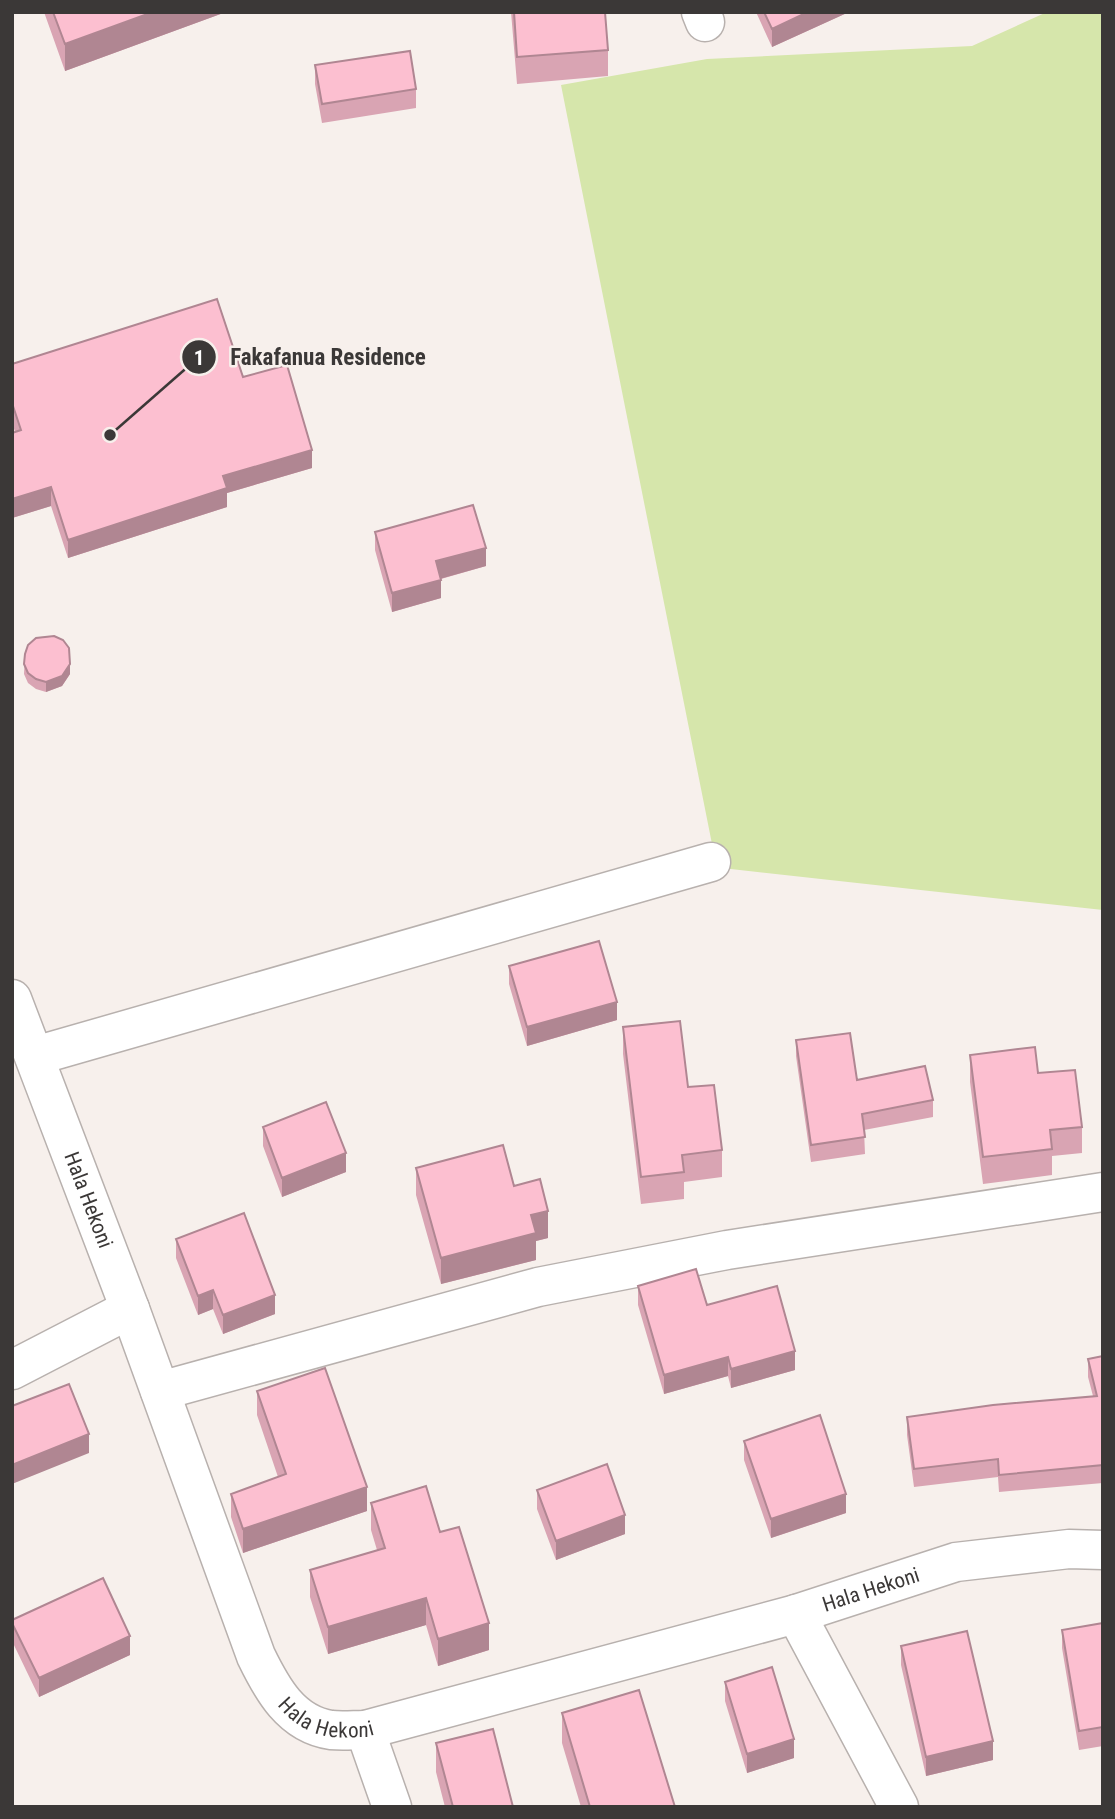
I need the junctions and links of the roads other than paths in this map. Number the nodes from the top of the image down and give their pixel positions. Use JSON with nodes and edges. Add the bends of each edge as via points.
{"nodes":[{"id":1,"x":711,"y":862,"type":"dead end"},
{"id":2,"x":12,"y":999,"type":"edge"},
{"id":3,"x":35,"y":1056,"type":"junction"},
{"id":4,"x":1103,"y":1192,"type":"edge"},
{"id":5,"x":130,"y":1309,"type":"junction"},
{"id":6,"x":12,"y":1370,"type":"edge"},
{"id":7,"x":160,"y":1391,"type":"junction"},
{"id":8,"x":1103,"y":1550,"type":"edge"},
{"id":9,"x":796,"y":1614,"type":"junction"},
{"id":10,"x":365,"y":1730,"type":"junction"},
{"id":11,"x":391,"y":1807,"type":"edge"},
{"id":12,"x":899,"y":1807,"type":"edge"}],
"edges":[{"from":1,"to":3,"type":"street"},
{"from":2,"to":3,"type":"street","name":"Hala Hekoni"},
{"from":3,"to":5,"type":"street","name":"Hala Hekoni"},
{"from":4,"to":7,"type":"street","via":[[727,1250],[538,1287]]},
{"from":5,"to":6,"type":"street"},
{"from":5,"to":7,"type":"street","name":"Hala Hekoni"},
{"from":7,"to":10,"type":"street","name":"Hala Hekoni","via":[[271,1689],[297,1718],[330,1730]]},
{"from":8,"to":9,"type":"street","name":"Hala Hekoni","via":[[1069,1549],[956,1562]]},
{"from":9,"to":10,"type":"street","name":"Hala Hekoni"},
{"from":9,"to":12,"type":"street"},
{"from":10,"to":11,"type":"street"}]}
